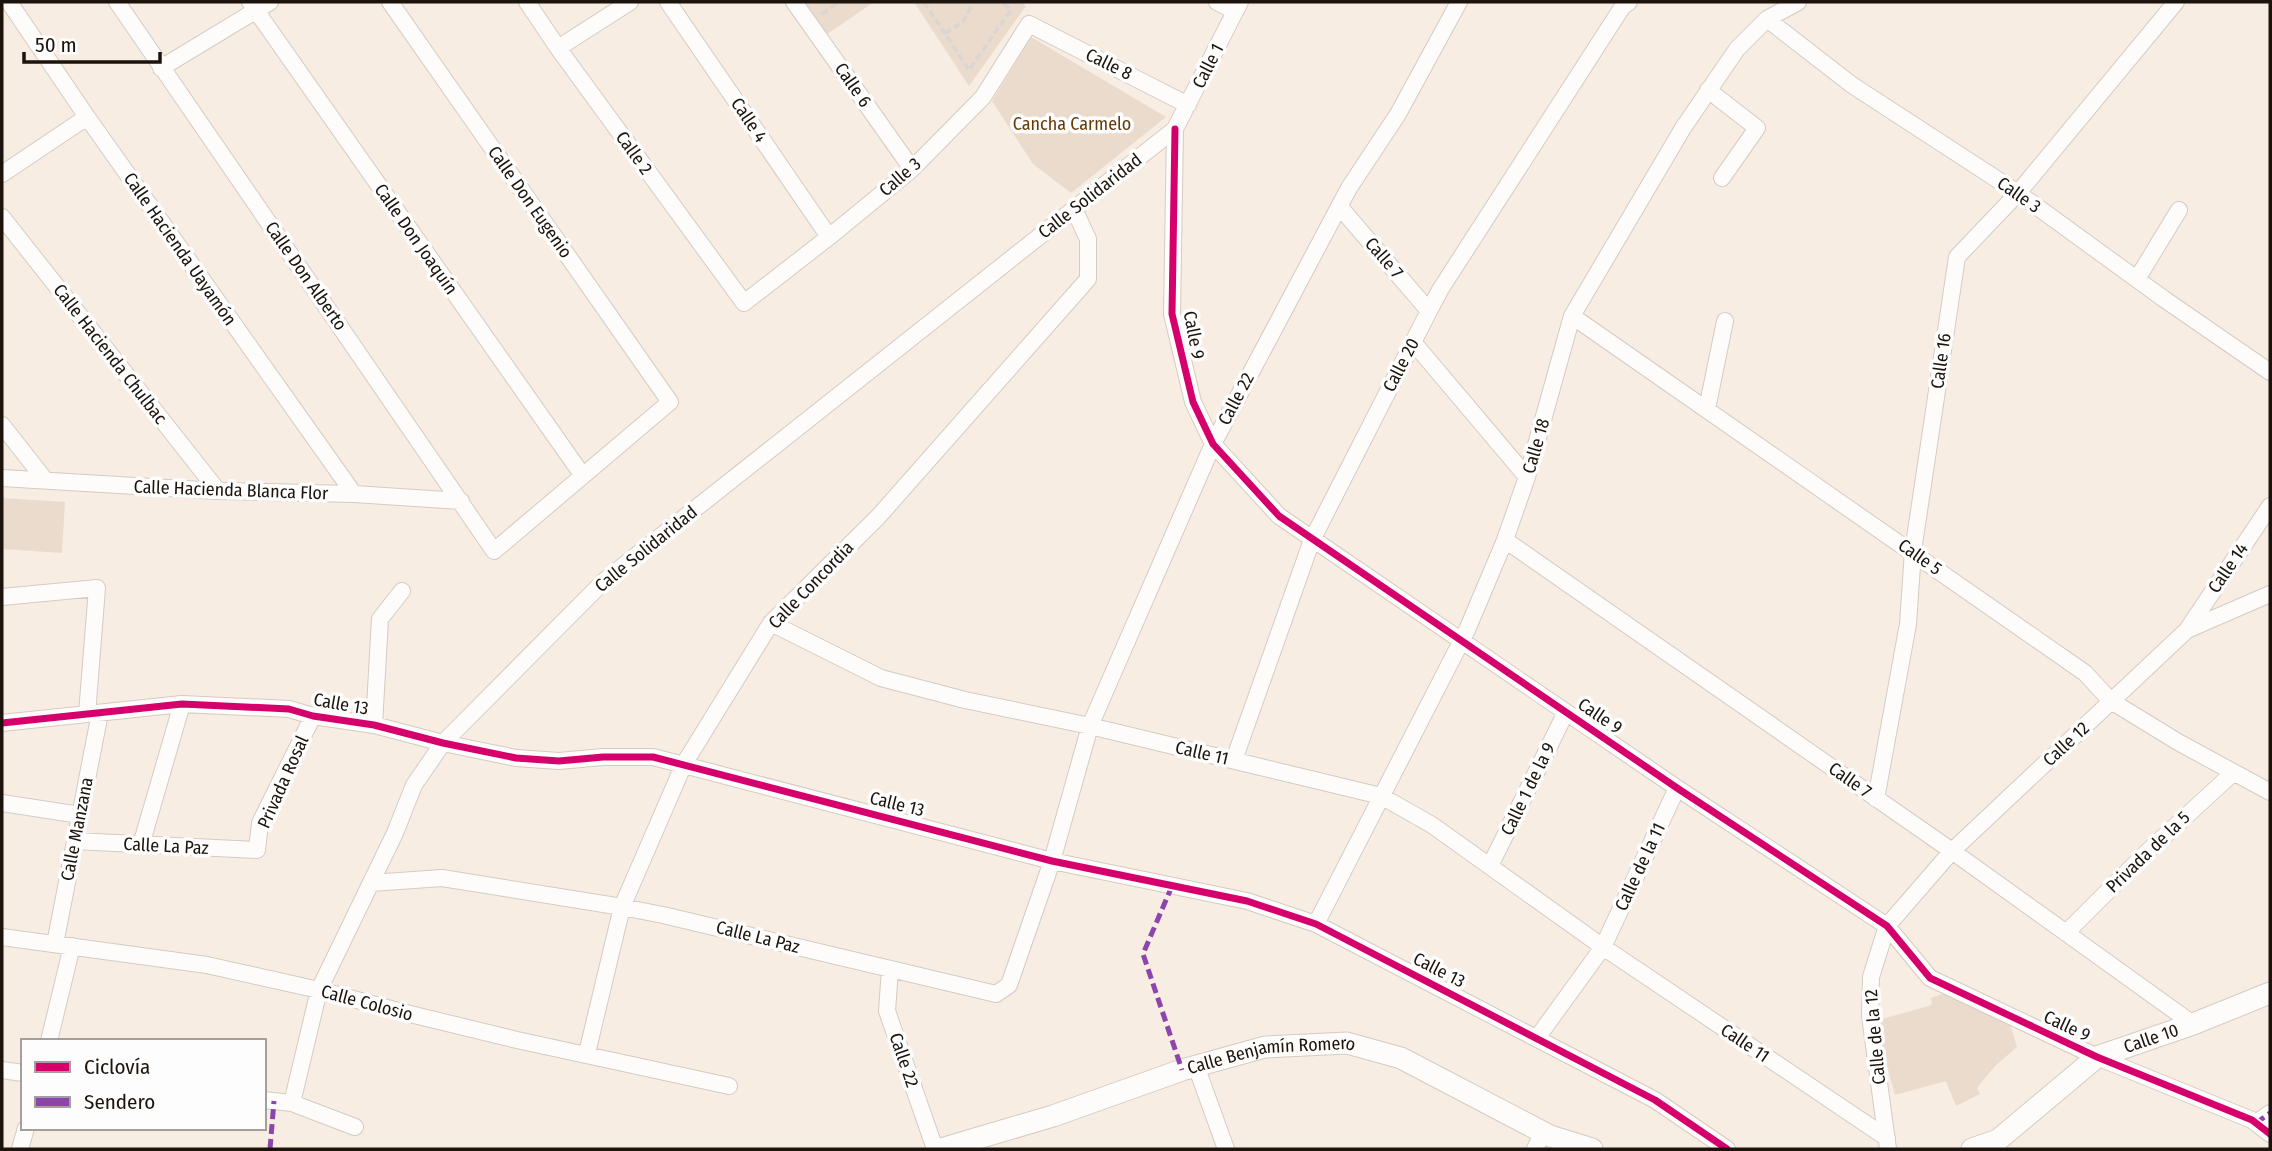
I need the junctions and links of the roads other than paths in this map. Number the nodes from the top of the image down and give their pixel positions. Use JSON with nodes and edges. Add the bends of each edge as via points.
{"nodes":[{"id":1,"x":9,"y":2,"type":"edge"},
{"id":2,"x":117,"y":2,"type":"edge"},
{"id":3,"x":390,"y":2,"type":"edge"},
{"id":4,"x":527,"y":2,"type":"edge"},
{"id":5,"x":631,"y":2,"type":"edge"},
{"id":6,"x":668,"y":2,"type":"edge"},
{"id":7,"x":794,"y":2,"type":"edge"},
{"id":8,"x":1217,"y":2,"type":"edge"},
{"id":9,"x":1459,"y":2,"type":"edge"},
{"id":10,"x":1629,"y":2,"type":"edge"},
{"id":11,"x":1798,"y":2,"type":"edge"},
{"id":12,"x":2176,"y":2,"type":"edge"},
{"id":13,"x":259,"y":5,"type":"edge"},
{"id":14,"x":1238,"y":6,"type":"edge"},
{"id":15,"x":1767,"y":19,"type":"junction"},
{"id":16,"x":1029,"y":24,"type":"joint"},
{"id":17,"x":558,"y":48,"type":"junction"},
{"id":18,"x":161,"y":68,"type":"junction"},
{"id":19,"x":1708,"y":90,"type":"junction"},
{"id":20,"x":1188,"y":105,"type":"junction"},
{"id":21,"x":87,"y":117,"type":"junction"},
{"id":22,"x":1175,"y":129,"type":"junction"},
{"id":23,"x":912,"y":169,"type":"junction"},
{"id":24,"x":2,"y":174,"type":"edge"},
{"id":25,"x":1722,"y":178,"type":"dead end"},
{"id":26,"x":2018,"y":193,"type":"junction"},
{"id":27,"x":1339,"y":206,"type":"junction"},
{"id":28,"x":1074,"y":209,"type":"junction"},
{"id":29,"x":2179,"y":209,"type":"dead end"},
{"id":30,"x":2,"y":217,"type":"edge"},
{"id":31,"x":829,"y":237,"type":"junction"},
{"id":32,"x":2137,"y":279,"type":"junction"},
{"id":33,"x":744,"y":303,"type":"joint"},
{"id":34,"x":1429,"y":311,"type":"junction"},
{"id":35,"x":1572,"y":316,"type":"junction"},
{"id":36,"x":1725,"y":320,"type":"dead end"},
{"id":37,"x":1413,"y":342,"type":"junction"},
{"id":38,"x":2270,"y":372,"type":"edge"},
{"id":39,"x":1707,"y":410,"type":"junction"},
{"id":40,"x":2,"y":425,"type":"edge"},
{"id":41,"x":1213,"y":444,"type":"junction"},
{"id":42,"x":583,"y":476,"type":"junction"},
{"id":43,"x":1527,"y":477,"type":"junction"},
{"id":44,"x":2,"y":478,"type":"edge"},
{"id":45,"x":46,"y":481,"type":"junction"},
{"id":46,"x":218,"y":491,"type":"junction"},
{"id":47,"x":354,"y":495,"type":"junction"},
{"id":48,"x":461,"y":500,"type":"junction"},
{"id":49,"x":2270,"y":506,"type":"edge"},
{"id":50,"x":1312,"y":540,"type":"junction"},
{"id":51,"x":1506,"y":540,"type":"junction"},
{"id":52,"x":1913,"y":551,"type":"junction"},
{"id":53,"x":402,"y":592,"type":"dead end"},
{"id":54,"x":2270,"y":594,"type":"edge"},
{"id":55,"x":2,"y":597,"type":"edge"},
{"id":56,"x":771,"y":623,"type":"junction"},
{"id":57,"x":2187,"y":630,"type":"junction"},
{"id":58,"x":1461,"y":640,"type":"junction"},
{"id":59,"x":2111,"y":701,"type":"junction"},
{"id":60,"x":182,"y":704,"type":"junction"},
{"id":61,"x":1566,"y":712,"type":"junction"},
{"id":62,"x":93,"y":713,"type":"junction"},
{"id":63,"x":313,"y":716,"type":"junction"},
{"id":64,"x":2,"y":723,"type":"edge"},
{"id":65,"x":374,"y":725,"type":"junction"},
{"id":66,"x":1090,"y":726,"type":"junction"},
{"id":67,"x":443,"y":743,"type":"junction"},
{"id":68,"x":1234,"y":760,"type":"junction"},
{"id":69,"x":684,"y":764,"type":"junction"},
{"id":70,"x":2232,"y":773,"type":"junction"},
{"id":71,"x":1677,"y":788,"type":"junction"},
{"id":72,"x":2270,"y":792,"type":"edge"},
{"id":73,"x":1381,"y":796,"type":"junction"},
{"id":74,"x":1877,"y":799,"type":"junction"},
{"id":75,"x":2,"y":803,"type":"edge"},
{"id":76,"x":80,"y":815,"type":"junction"},
{"id":77,"x":75,"y":841,"type":"junction"},
{"id":78,"x":141,"y":845,"type":"junction"},
{"id":79,"x":257,"y":850,"type":"joint"},
{"id":80,"x":1952,"y":851,"type":"junction"},
{"id":81,"x":1052,"y":861,"type":"junction"},
{"id":82,"x":1490,"y":866,"type":"junction"},
{"id":83,"x":371,"y":883,"type":"junction"},
{"id":84,"x":622,"y":907,"type":"junction"},
{"id":85,"x":1316,"y":924,"type":"junction"},
{"id":86,"x":1887,"y":926,"type":"junction"},
{"id":87,"x":2066,"y":933,"type":"junction"},
{"id":88,"x":2,"y":937,"type":"edge"},
{"id":89,"x":55,"y":944,"type":"junction"},
{"id":90,"x":72,"y":946,"type":"junction"},
{"id":91,"x":1604,"y":947,"type":"junction"},
{"id":92,"x":890,"y":969,"type":"junction"},
{"id":93,"x":319,"y":989,"type":"junction"},
{"id":94,"x":2270,"y":993,"type":"edge"},
{"id":95,"x":2193,"y":1024,"type":"junction"},
{"id":96,"x":1537,"y":1038,"type":"junction"},
{"id":97,"x":49,"y":1039,"type":"edge"},
{"id":98,"x":587,"y":1053,"type":"junction"},
{"id":99,"x":2097,"y":1057,"type":"junction"},
{"id":100,"x":1196,"y":1066,"type":"junction"},
{"id":101,"x":2,"y":1070,"type":"edge"},
{"id":102,"x":21,"y":1073,"type":"edge"},
{"id":103,"x":729,"y":1086,"type":"dead end"},
{"id":104,"x":266,"y":1100,"type":"edge"},
{"id":105,"x":292,"y":1103,"type":"junction"},
{"id":106,"x":2270,"y":1113,"type":"edge"},
{"id":107,"x":2256,"y":1123,"type":"junction"},
{"id":108,"x":355,"y":1127,"type":"dead end"},
{"id":109,"x":25,"y":1130,"type":"edge"},
{"id":110,"x":2270,"y":1134,"type":"edge"},
{"id":111,"x":1539,"y":1141,"type":"edge"},
{"id":112,"x":1887,"y":1143,"type":"edge"},
{"id":113,"x":20,"y":1149,"type":"edge"},
{"id":114,"x":934,"y":1149,"type":"edge"},
{"id":115,"x":941,"y":1149,"type":"edge"},
{"id":116,"x":1226,"y":1149,"type":"edge"},
{"id":117,"x":1592,"y":1149,"type":"edge"},
{"id":118,"x":1727,"y":1149,"type":"edge"},
{"id":119,"x":1972,"y":1149,"type":"edge"}],
"edges":[{"from":1,"to":21,"type":"street","name":"Calle Hacienda Uayamón"},
{"from":2,"to":18,"type":"street","name":"Calle Don Alberto"},
{"from":3,"to":42,"type":"street","name":"Calle Don Eugenio","via":[[670,402]]},
{"from":4,"to":17,"type":"street","name":"Calle 2"},
{"from":5,"to":17,"type":"street"},
{"from":6,"to":31,"type":"street","name":"Calle 4"},
{"from":7,"to":23,"type":"street","name":"Calle 6"},
{"from":8,"to":14,"type":"street"},
{"from":9,"to":27,"type":"street","name":"Calle 22","via":[[1398,114]]},
{"from":10,"to":34,"type":"street","name":"Calle 20"},
{"from":11,"to":15,"type":"street","name":"Calle 18"},
{"from":12,"to":26,"type":"street","name":"Calle 16"},
{"from":13,"to":18,"type":"street"},
{"from":13,"to":42,"type":"street","name":"Calle Don Joaquín"},
{"from":14,"to":20,"type":"street","name":"Calle 1"},
{"from":15,"to":19,"type":"street","name":"Calle 18","via":[[1737,48]]},
{"from":15,"to":26,"type":"street","name":"Calle 3","via":[[1852,85]]},
{"from":16,"to":20,"type":"street","name":"Calle 8"},
{"from":16,"to":23,"type":"street","name":"Calle 3","via":[[983,97]]},
{"from":17,"to":33,"type":"street","name":"Calle 2"},
{"from":18,"to":48,"type":"street","name":"Calle Don Alberto"},
{"from":19,"to":25,"type":"street","via":[[1757,128]]},
{"from":19,"to":35,"type":"street","name":"Calle 18"},
{"from":20,"to":22,"type":"street","name":"Calle 1"},
{"from":21,"to":24,"type":"street"},
{"from":21,"to":47,"type":"street","name":"Calle Hacienda Uayamón"},
{"from":22,"to":28,"type":"street","name":"Calle Solidaridad"},
{"from":22,"to":41,"type":"street","name":"Calle 9","via":[[1172,314],[1193,402]]},
{"from":23,"to":31,"type":"street","name":"Calle 3"},
{"from":26,"to":32,"type":"street","name":"Calle 3"},
{"from":26,"to":52,"type":"street","name":"Calle 16","via":[[1957,257]]},
{"from":27,"to":34,"type":"street","name":"Calle 7"},
{"from":27,"to":41,"type":"street","name":"Calle 22"},
{"from":28,"to":56,"type":"street","name":"Calle Concordia","via":[[1088,239],[1088,279],[878,517]]},
{"from":28,"to":67,"type":"street","name":"Calle Solidaridad","via":[[604,581]]},
{"from":29,"to":32,"type":"street"},
{"from":30,"to":46,"type":"street","name":"Calle Hacienda Chulbac"},
{"from":31,"to":33,"type":"street","name":"Calle 3"},
{"from":32,"to":38,"type":"street","name":"Calle 3"},
{"from":34,"to":37,"type":"street","name":"Calle 20"},
{"from":35,"to":39,"type":"street","name":"Calle 5"},
{"from":35,"to":43,"type":"street","name":"Calle 18"},
{"from":36,"to":39,"type":"street"},
{"from":37,"to":43,"type":"street"},
{"from":37,"to":50,"type":"street","name":"Calle 20"},
{"from":39,"to":52,"type":"street","name":"Calle 5"},
{"from":40,"to":45,"type":"street"},
{"from":41,"to":50,"type":"street","name":"Calle 9","via":[[1279,516]]},
{"from":41,"to":66,"type":"street","name":"Calle 22"},
{"from":42,"to":48,"type":"street","name":"Calle Don Alberto","via":[[494,551]]},
{"from":43,"to":51,"type":"street","name":"Calle 18"},
{"from":44,"to":45,"type":"street","name":"Calle Hacienda Blanca Flor"},
{"from":45,"to":46,"type":"street","name":"Calle Hacienda Blanca Flor"},
{"from":46,"to":47,"type":"street","name":"Calle Hacienda Blanca Flor"},
{"from":47,"to":48,"type":"street","name":"Calle Hacienda Blanca Flor"},
{"from":49,"to":57,"type":"street","name":"Calle 14"},
{"from":50,"to":58,"type":"street","name":"Calle 9"},
{"from":50,"to":68,"type":"street","name":"Calle 20"},
{"from":51,"to":58,"type":"street","name":"Calle 18"},
{"from":51,"to":74,"type":"street","name":"Calle 7"},
{"from":52,"to":59,"type":"street","name":"Calle 5","via":[[2085,673]]},
{"from":52,"to":74,"type":"street","name":"Calle 16","via":[[1908,624]]},
{"from":53,"to":65,"type":"street","via":[[380,619]]},
{"from":54,"to":57,"type":"street","name":"Calle 12"},
{"from":55,"to":62,"type":"street","name":"Calle Manzana","via":[[97,588]]},
{"from":56,"to":66,"type":"street","name":"Calle 11","via":[[881,678]]},
{"from":56,"to":69,"type":"street","name":"Calle Concordia"},
{"from":57,"to":59,"type":"street","name":"Calle 12"},
{"from":58,"to":61,"type":"street","name":"Calle 9"},
{"from":58,"to":73,"type":"street","name":"Calle 18"},
{"from":59,"to":70,"type":"street","name":"Calle 5"},
{"from":59,"to":80,"type":"street","name":"Calle 12"},
{"from":60,"to":62,"type":"street","name":"Calle 13"},
{"from":60,"to":63,"type":"street","name":"Calle 13","via":[[289,709]]},
{"from":60,"to":78,"type":"street"},
{"from":61,"to":71,"type":"street","name":"Calle 9"},
{"from":61,"to":82,"type":"street","name":"Calle 1 de la 9"},
{"from":62,"to":64,"type":"street","name":"Calle 13"},
{"from":62,"to":76,"type":"street","name":"Calle Manzana"},
{"from":63,"to":65,"type":"street","name":"Calle 13"},
{"from":63,"to":79,"type":"street","name":"Privada Rosal","via":[[260,823]]},
{"from":65,"to":67,"type":"street","name":"Calle 13"},
{"from":66,"to":68,"type":"street","name":"Calle 11"},
{"from":66,"to":81,"type":"street","name":"Calle 22"},
{"from":67,"to":69,"type":"street","name":"Calle 13","via":[[516,758],[653,757]]},
{"from":67,"to":83,"type":"street","name":"Calle Solidaridad","via":[[414,785]]},
{"from":68,"to":73,"type":"street","name":"Calle 11"},
{"from":69,"to":81,"type":"street","name":"Calle 13"},
{"from":69,"to":84,"type":"street","name":"Calle Concordia"},
{"from":70,"to":72,"type":"street","name":"Calle 5"},
{"from":70,"to":87,"type":"street","name":"Privada de la 5"},
{"from":71,"to":86,"type":"street","name":"Calle 9"},
{"from":71,"to":91,"type":"street","name":"Calle de la 11"},
{"from":73,"to":82,"type":"street","name":"Calle 11"},
{"from":73,"to":85,"type":"street","name":"Calle 18"},
{"from":74,"to":80,"type":"street","name":"Calle 7"},
{"from":75,"to":76,"type":"street"},
{"from":76,"to":77,"type":"street","name":"Calle Manzana"},
{"from":77,"to":78,"type":"street","name":"Calle La Paz"},
{"from":77,"to":89,"type":"street","name":"Calle Manzana"},
{"from":78,"to":79,"type":"street","name":"Calle La Paz"},
{"from":80,"to":86,"type":"street","name":"Calle 12"},
{"from":80,"to":87,"type":"street","name":"Calle 7"},
{"from":81,"to":85,"type":"street","name":"Calle 13","via":[[1247,901]]},
{"from":81,"to":92,"type":"street","name":"Calle La Paz","via":[[1009,985],[996,995]]},
{"from":82,"to":91,"type":"street","name":"Calle 11"},
{"from":83,"to":84,"type":"street","name":"Calle La Paz","via":[[442,878]]},
{"from":83,"to":93,"type":"street","name":"Calle Solidaridad"},
{"from":84,"to":92,"type":"street","name":"Calle La Paz"},
{"from":84,"to":98,"type":"street","name":"Calle Concordia"},
{"from":85,"to":96,"type":"street","name":"Calle 13"},
{"from":86,"to":99,"type":"street","name":"Calle 9","via":[[1930,978]]},
{"from":86,"to":112,"type":"street","name":"Calle de la 12","via":[[1871,977],[1870,1016]]},
{"from":87,"to":95,"type":"street","name":"Calle 7"},
{"from":88,"to":89,"type":"street","name":"Calle Colosio"},
{"from":89,"to":90,"type":"street","name":"Calle Colosio"},
{"from":90,"to":93,"type":"street","name":"Calle Colosio","via":[[207,965]]},
{"from":90,"to":97,"type":"street"},
{"from":91,"to":96,"type":"street"},
{"from":91,"to":112,"type":"street","name":"Calle 11"},
{"from":92,"to":114,"type":"street","name":"Calle 22","via":[[887,1011]]},
{"from":93,"to":98,"type":"street","name":"Calle Colosio"},
{"from":93,"to":105,"type":"street","name":"Calle Solidaridad"},
{"from":94,"to":95,"type":"street","name":"Calle 10"},
{"from":95,"to":99,"type":"street","name":"Calle 10"},
{"from":96,"to":118,"type":"street","name":"Calle 13","via":[[1655,1100]]},
{"from":98,"to":103,"type":"street","name":"Calle Colosio"},
{"from":99,"to":107,"type":"street","name":"Calle 9"},
{"from":99,"to":119,"type":"street","name":"Calle 10","via":[[1998,1140]]},
{"from":100,"to":111,"type":"street","name":"Calle Benjamín Romero","via":[[1265,1047],[1347,1043],[1401,1058]]},
{"from":100,"to":115,"type":"street","name":"Calle Benjamín Romero"},
{"from":100,"to":116,"type":"street"},
{"from":101,"to":102,"type":"street"},
{"from":104,"to":105,"type":"street"},
{"from":105,"to":108,"type":"street"},
{"from":106,"to":107,"type":"street"},
{"from":107,"to":110,"type":"street","name":"Calle 9"},
{"from":109,"to":113,"type":"street"},
{"from":111,"to":117,"type":"street","name":"Calle Benjamín Romero"}]}
